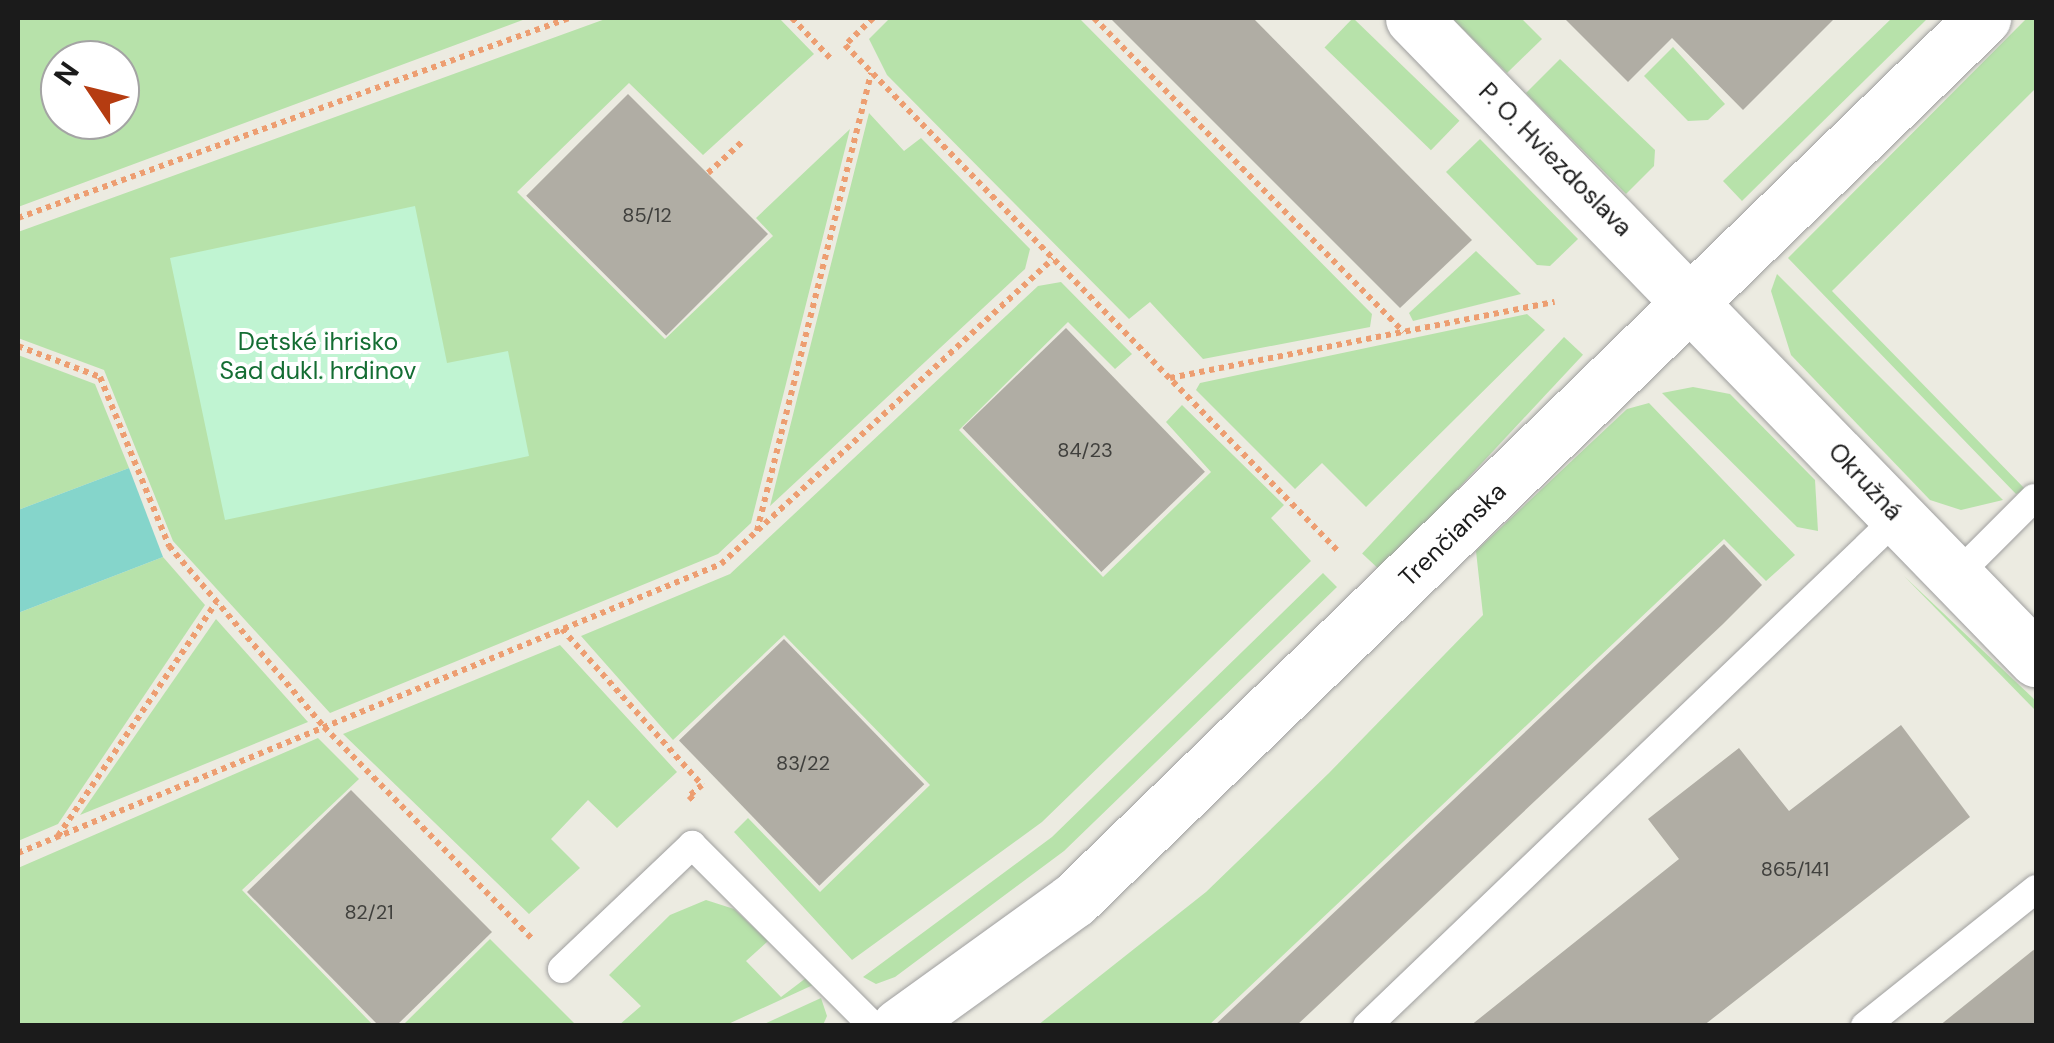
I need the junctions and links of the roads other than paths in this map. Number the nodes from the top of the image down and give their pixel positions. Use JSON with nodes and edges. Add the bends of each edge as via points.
{"nodes":[{"id":1,"x":1413,"y":18,"type":"edge"},
{"id":2,"x":1983,"y":18,"type":"edge"},
{"id":3,"x":1696,"y":302,"type":"junction"},
{"id":4,"x":2034,"y":498,"type":"edge"},
{"id":5,"x":1898,"y":516,"type":"junction"},
{"id":6,"x":1956,"y":576,"type":"junction"},
{"id":7,"x":2036,"y":659,"type":"edge"},
{"id":8,"x":2036,"y":889,"type":"edge"},
{"id":9,"x":562,"y":969,"type":"road end"},
{"id":10,"x":873,"y":1026,"type":"edge"},
{"id":11,"x":899,"y":1026,"type":"edge"},
{"id":12,"x":1367,"y":1026,"type":"edge"},
{"id":13,"x":1864,"y":1026,"type":"edge"}],
"edges":[{"from":1,"to":3,"type":"street","name":"P. O. Hviezdoslava"},
{"from":2,"to":3,"type":"street","name":"Trenčianska"},
{"from":3,"to":5,"type":"street","name":"Okružná"},
{"from":3,"to":11,"type":"street","name":"Trenčianska","via":[[1074,900]]},
{"from":4,"to":6,"type":"lane"},
{"from":5,"to":6,"type":"street","name":"Okružná"},
{"from":5,"to":12,"type":"lane"},
{"from":6,"to":7,"type":"street","name":"Okružná"},
{"from":8,"to":13,"type":"lane"},
{"from":9,"to":10,"type":"lane","via":[[692,844]]}]}
